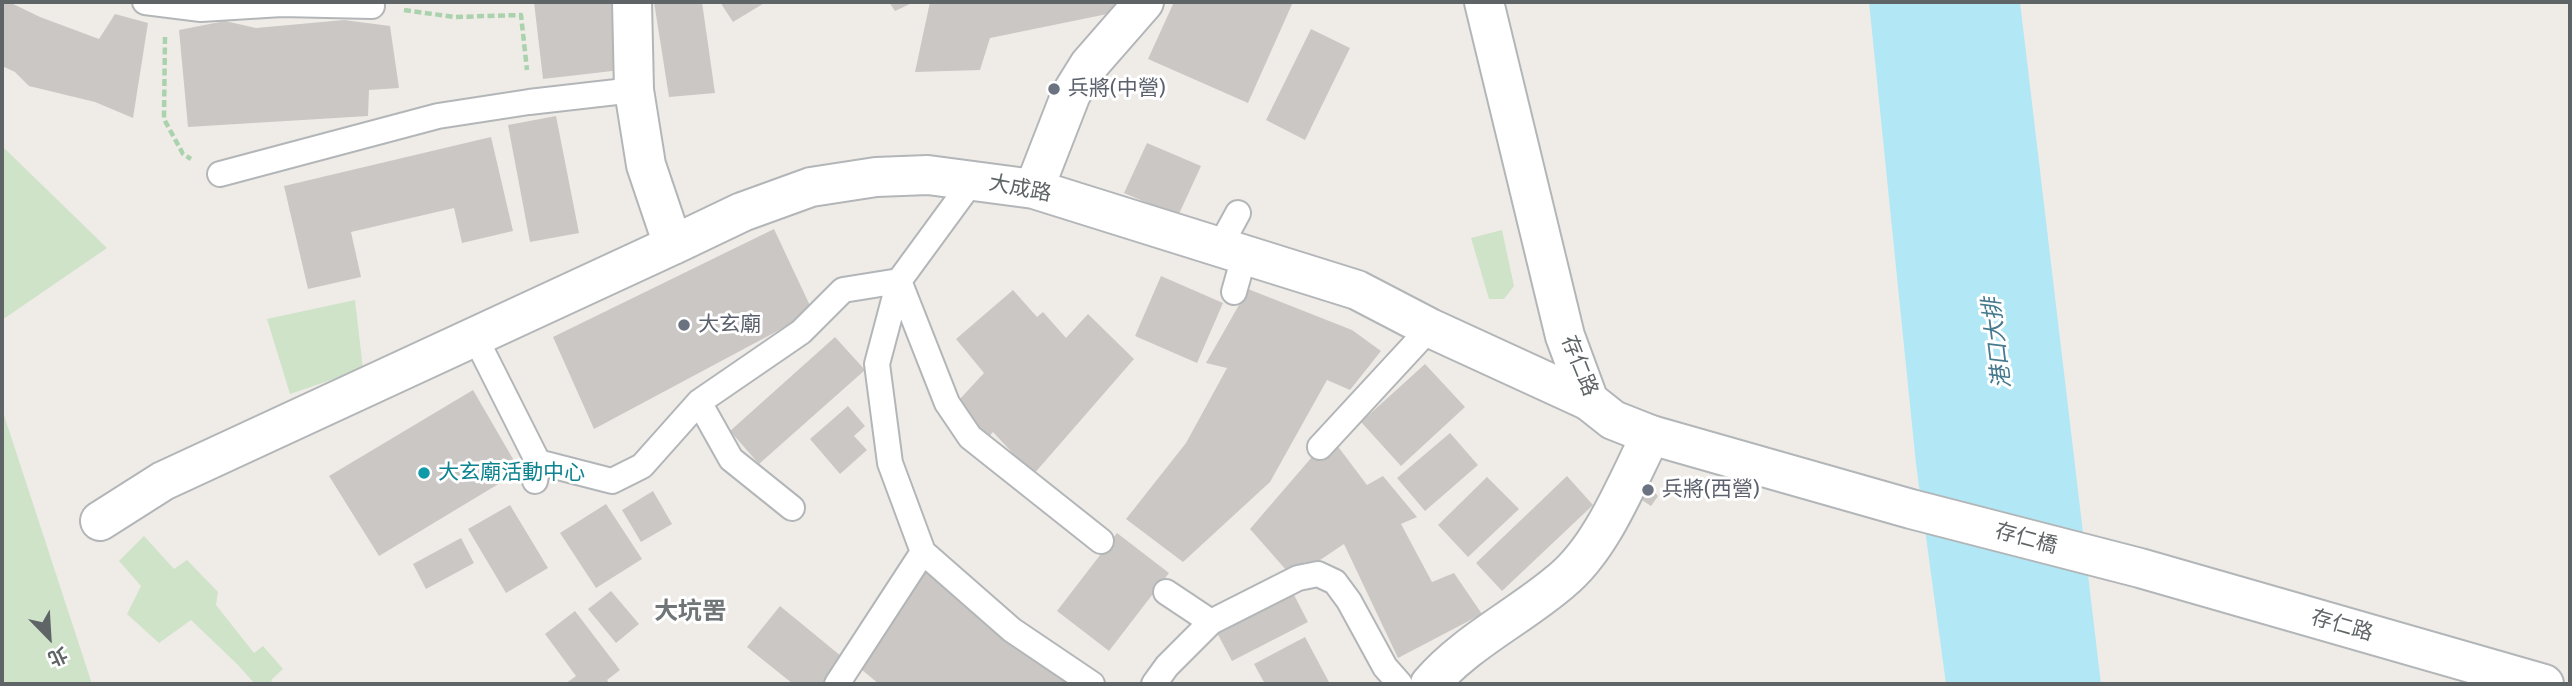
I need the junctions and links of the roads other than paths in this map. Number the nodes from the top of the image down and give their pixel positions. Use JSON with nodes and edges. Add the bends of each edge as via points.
{"nodes":[{"id":1,"x":632,"y":2,"type":"edge"},
{"id":2,"x":1144,"y":2,"type":"edge"},
{"id":3,"x":1484,"y":2,"type":"edge"},
{"id":4,"x":155,"y":3,"type":"edge"},
{"id":5,"x":282,"y":3,"type":"edge"},
{"id":6,"x":372,"y":6,"type":"road end"},
{"id":7,"x":634,"y":90,"type":"junction"},
{"id":8,"x":220,"y":174,"type":"road end"},
{"id":9,"x":973,"y":180,"type":"junction"},
{"id":10,"x":1034,"y":188,"type":"junction"},
{"id":11,"x":1238,"y":213,"type":"dead end"},
{"id":12,"x":673,"y":245,"type":"junction"},
{"id":13,"x":1232,"y":250,"type":"junction"},
{"id":14,"x":899,"y":281,"type":"junction"},
{"id":15,"x":1234,"y":292,"type":"dead end"},
{"id":16,"x":1430,"y":328,"type":"junction"},
{"id":17,"x":475,"y":337,"type":"junction"},
{"id":18,"x":699,"y":401,"type":"junction"},
{"id":19,"x":1589,"y":401,"type":"junction"},
{"id":20,"x":1651,"y":435,"type":"junction"},
{"id":21,"x":1320,"y":447,"type":"dead end"},
{"id":22,"x":792,"y":508,"type":"dead end"},
{"id":23,"x":1912,"y":509,"type":"joint"},
{"id":24,"x":100,"y":521,"type":"dead end"},
{"id":25,"x":1101,"y":541,"type":"dead end"},
{"id":26,"x":923,"y":552,"type":"junction"},
{"id":27,"x":2140,"y":568,"type":"joint"},
{"id":28,"x":1166,"y":592,"type":"dead end"},
{"id":29,"x":1211,"y":622,"type":"junction"},
{"id":30,"x":837,"y":684,"type":"edge"},
{"id":31,"x":1092,"y":684,"type":"edge"},
{"id":32,"x":1154,"y":684,"type":"edge"},
{"id":33,"x":1400,"y":684,"type":"edge"},
{"id":34,"x":1430,"y":684,"type":"edge"},
{"id":35,"x":2544,"y":684,"type":"edge"}],
"edges":[{"from":1,"to":7,"type":"street"},
{"from":2,"to":10,"type":"street","via":[[1089,65],[1072,94]]},
{"from":3,"to":19,"type":"street","name":"存仁路","via":[[1565,336]]},
{"from":4,"to":5,"type":"lane","via":[[201,9]]},
{"from":5,"to":6,"type":"lane"},
{"from":7,"to":8,"type":"lane","via":[[438,116]]},
{"from":7,"to":12,"type":"street","via":[[646,165]]},
{"from":9,"to":10,"type":"street","name":"大成路"},
{"from":9,"to":12,"type":"street","name":"大成路","via":[[928,175],[876,177],[811,187],[742,212]]},
{"from":9,"to":14,"type":"lane"},
{"from":10,"to":13,"type":"street","name":"大成路"},
{"from":11,"to":13,"type":"lane"},
{"from":12,"to":17,"type":"street","name":"大成路"},
{"from":13,"to":15,"type":"lane"},
{"from":13,"to":16,"type":"street","name":"大成路","via":[[1357,290]]},
{"from":14,"to":18,"type":"lane","via":[[843,290],[801,332]]},
{"from":14,"to":25,"type":"lane","via":[[947,403],[970,437]]},
{"from":14,"to":26,"type":"lane","via":[[877,364],[890,463]]},
{"from":16,"to":19,"type":"street","name":"大成路"},
{"from":16,"to":21,"type":"lane"},
{"from":17,"to":18,"type":"lane","via":[[537,471],[612,481],[642,466]]},
{"from":17,"to":24,"type":"street","name":"大成路","via":[[163,481]]},
{"from":18,"to":22,"type":"lane","via":[[731,459]]},
{"from":19,"to":20,"type":"street","name":"存仁路","via":[[1613,420]]},
{"from":20,"to":23,"type":"street","name":"存仁路"},
{"from":20,"to":34,"type":"street","via":[[1592,547],[1563,581],[1464,653]]},
{"from":23,"to":27,"type":"street","name":"存仁橋"},
{"from":26,"to":30,"type":"lane"},
{"from":26,"to":31,"type":"lane","via":[[1012,629]]},
{"from":27,"to":35,"type":"street","name":"存仁路"},
{"from":28,"to":29,"type":"lane"},
{"from":29,"to":32,"type":"lane"},
{"from":29,"to":33,"type":"lane","via":[[1298,578],[1318,574],[1335,582],[1385,667]]}]}
